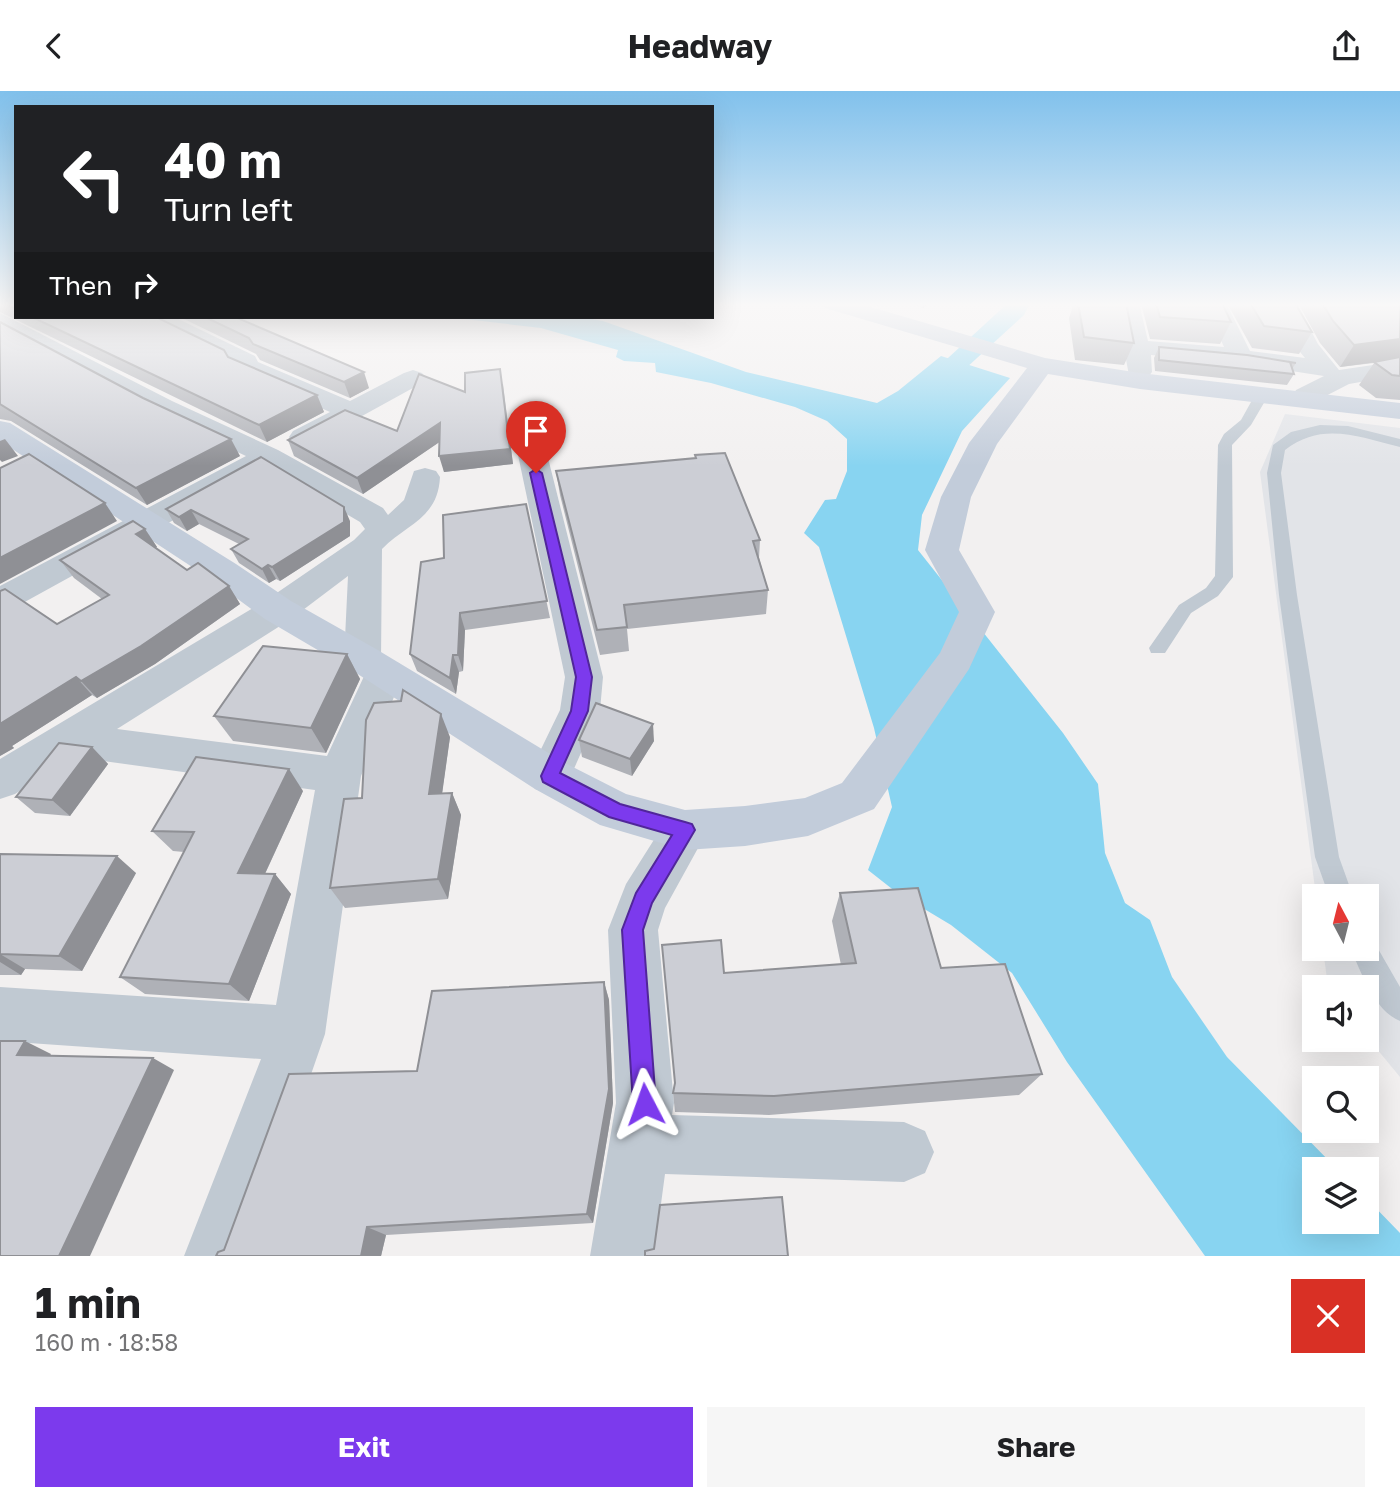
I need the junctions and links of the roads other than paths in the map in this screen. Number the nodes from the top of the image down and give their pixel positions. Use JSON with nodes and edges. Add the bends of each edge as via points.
{"nodes":[{"id":1,"x":71,"y":357,"type":"edge"},
{"id":2,"x":239,"y":357,"type":"edge"},
{"id":3,"x":1012,"y":357,"type":"edge"},
{"id":4,"x":1139,"y":357,"type":"edge"},
{"id":5,"x":1249,"y":357,"type":"edge"},
{"id":6,"x":1318,"y":357,"type":"edge"},
{"id":7,"x":1031,"y":363,"type":"junction"},
{"id":8,"x":1400,"y":368,"type":"edge"},
{"id":9,"x":1334,"y":373,"type":"junction"},
{"id":10,"x":413,"y":378,"type":"dead end"},
{"id":11,"x":1140,"y":381,"type":"junction"},
{"id":12,"x":1261,"y":396,"type":"junction"},
{"id":13,"x":1297,"y":401,"type":"junction"},
{"id":14,"x":351,"y":411,"type":"junction"},
{"id":15,"x":1400,"y":411,"type":"edge"},
{"id":16,"x":524,"y":422,"type":"dead end"},
{"id":17,"x":0,"y":429,"type":"edge"},
{"id":18,"x":1400,"y":443,"type":"edge"},
{"id":19,"x":268,"y":456,"type":"junction"},
{"id":20,"x":46,"y":457,"type":"junction"},
{"id":21,"x":11,"y":472,"type":"edge"},
{"id":22,"x":425,"y":477,"type":"dead end"},
{"id":23,"x":145,"y":523,"type":"junction"},
{"id":24,"x":374,"y":539,"type":"junction"},
{"id":25,"x":0,"y":601,"type":"edge"},
{"id":26,"x":278,"y":610,"type":"junction"},
{"id":27,"x":1158,"y":648,"type":"dead end"},
{"id":28,"x":374,"y":666,"type":"junction"},
{"id":29,"x":66,"y":739,"type":"junction"},
{"id":30,"x":339,"y":776,"type":"junction"},
{"id":31,"x":550,"y":776,"type":"junction"},
{"id":32,"x":0,"y":781,"type":"edge"},
{"id":33,"x":685,"y":830,"type":"junction"},
{"id":34,"x":1337,"y":884,"type":"edge"},
{"id":35,"x":1370,"y":961,"type":"edge"},
{"id":36,"x":1400,"y":1008,"type":"edge"},
{"id":37,"x":0,"y":1014,"type":"edge"},
{"id":38,"x":298,"y":1034,"type":"junction"},
{"id":39,"x":639,"y":1144,"type":"junction"},
{"id":40,"x":904,"y":1152,"type":"dead end"},
{"id":41,"x":216,"y":1256,"type":"edge"},
{"id":42,"x":622,"y":1256,"type":"edge"}],
"edges":[{"from":1,"to":19,"type":"street"},
{"from":2,"to":14,"type":"street","via":[[246,366]]},
{"from":3,"to":7,"type":"street"},
{"from":4,"to":11,"type":"street"},
{"from":5,"to":9,"type":"street"},
{"from":6,"to":9,"type":"street"},
{"from":7,"to":11,"type":"street"},
{"from":7,"to":33,"type":"street","via":[[956,496],[942,551],[977,612],[956,659],[858,796],[808,817]]},
{"from":8,"to":9,"type":"street"},
{"from":9,"to":13,"type":"street"},
{"from":10,"to":14,"type":"street"},
{"from":11,"to":12,"type":"street"},
{"from":12,"to":13,"type":"street"},
{"from":12,"to":27,"type":"lane","via":[[1246,422],[1224,445],[1224,577],[1212,592],[1185,609]]},
{"from":13,"to":15,"type":"street"},
{"from":14,"to":19,"type":"street"},
{"from":16,"to":31,"type":"street","via":[[584,677],[580,711]]},
{"from":17,"to":20,"type":"street"},
{"from":18,"to":34,"type":"lane","via":[[1315,429],[1278,448],[1274,473],[1327,857]]},
{"from":19,"to":23,"type":"street"},
{"from":19,"to":24,"type":"street","via":[[372,515]]},
{"from":20,"to":21,"type":"street"},
{"from":20,"to":23,"type":"street"},
{"from":22,"to":24,"type":"street","via":[[425,490],[415,506],[397,525]]},
{"from":23,"to":25,"type":"street"},
{"from":23,"to":26,"type":"street"},
{"from":24,"to":26,"type":"street"},
{"from":24,"to":28,"type":"street"},
{"from":26,"to":28,"type":"street"},
{"from":26,"to":29,"type":"street"},
{"from":28,"to":30,"type":"street"},
{"from":28,"to":31,"type":"street"},
{"from":29,"to":30,"type":"street"},
{"from":29,"to":32,"type":"street"},
{"from":30,"to":38,"type":"street"},
{"from":31,"to":33,"type":"street","via":[[616,811]]},
{"from":33,"to":39,"type":"street","via":[[643,899],[633,930],[645,1104]]},
{"from":35,"to":36,"type":"lane"},
{"from":37,"to":38,"type":"street"},
{"from":38,"to":41,"type":"street"},
{"from":39,"to":40,"type":"street"},
{"from":39,"to":42,"type":"street"}]}
